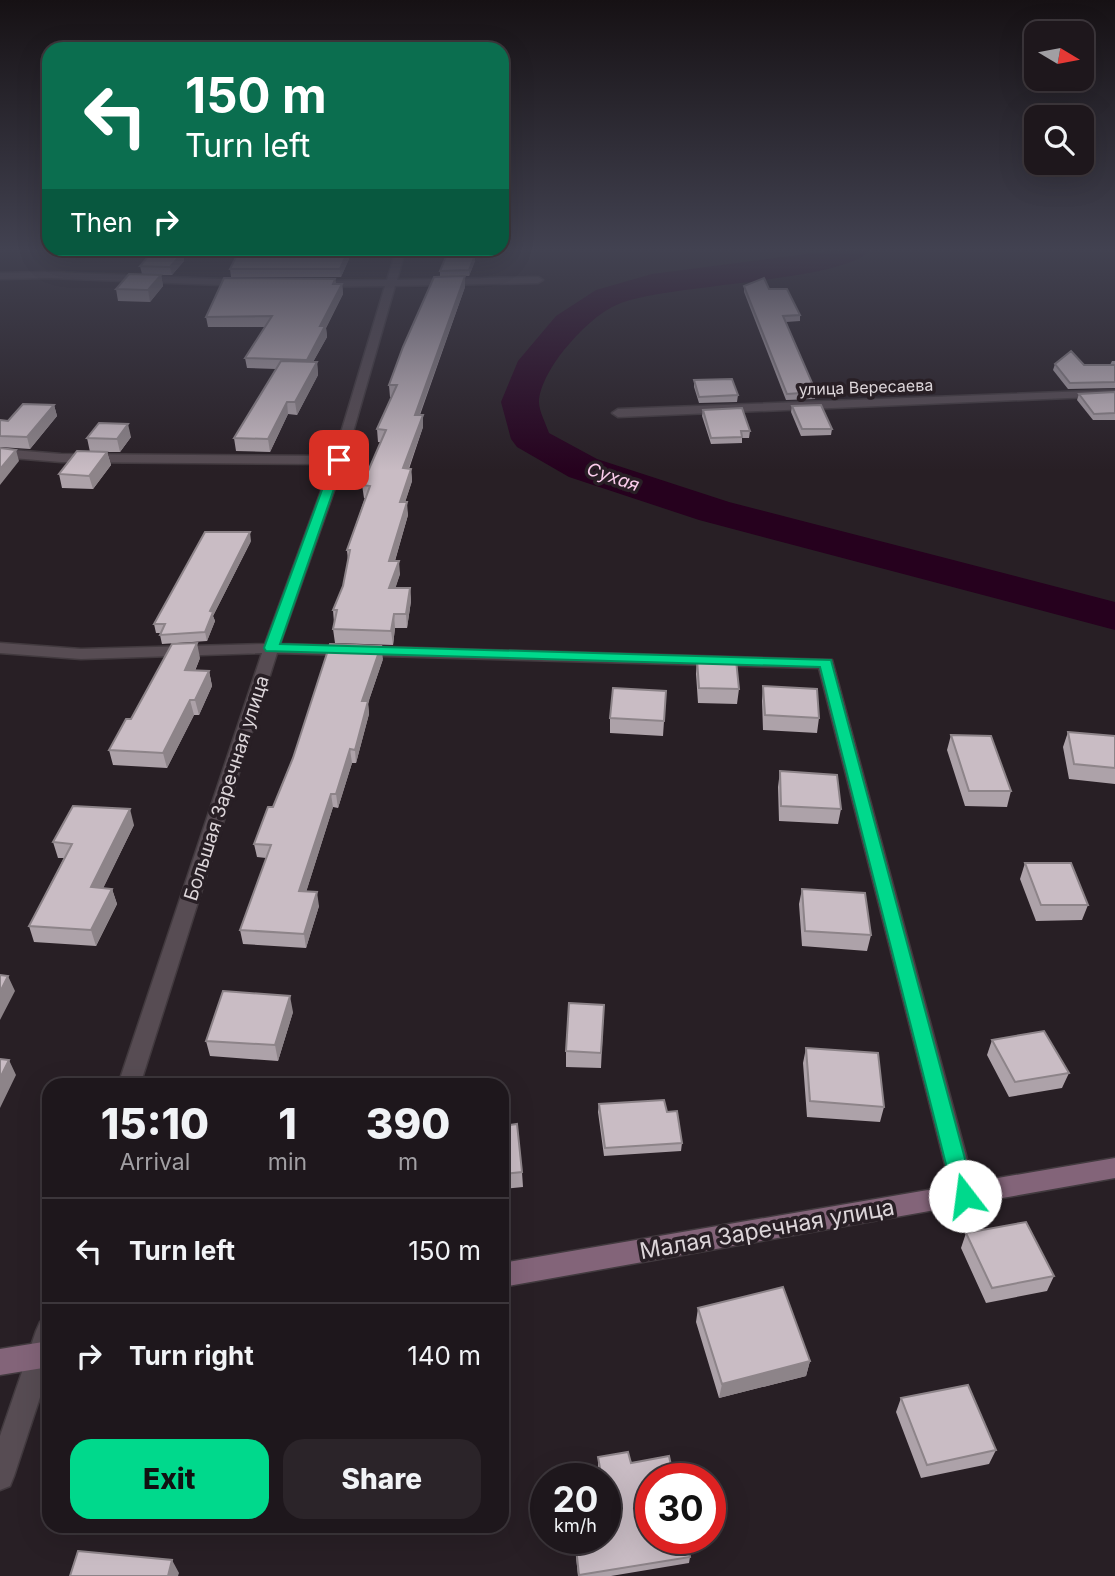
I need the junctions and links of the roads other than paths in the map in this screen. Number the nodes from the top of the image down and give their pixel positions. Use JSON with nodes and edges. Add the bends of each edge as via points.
{"nodes":[{"id":1,"x":377,"y":325,"type":"edge"},
{"id":2,"x":1115,"y":393,"type":"edge"},
{"id":3,"x":618,"y":413,"type":"dead end"},
{"id":4,"x":0,"y":453,"type":"edge"},
{"id":5,"x":339,"y":460,"type":"junction"},
{"id":6,"x":0,"y":648,"type":"edge"},
{"id":7,"x":271,"y":648,"type":"junction"},
{"id":8,"x":131,"y":1078,"type":"edge"},
{"id":9,"x":1115,"y":1168,"type":"edge"},
{"id":10,"x":965,"y":1196,"type":"junction"},
{"id":11,"x":509,"y":1274,"type":"edge"},
{"id":12,"x":42,"y":1348,"type":"edge"},
{"id":13,"x":42,"y":1358,"type":"edge"},
{"id":14,"x":0,"y":1362,"type":"edge"},
{"id":15,"x":0,"y":1476,"type":"edge"}],
"edges":[{"from":1,"to":5,"type":"street","name":"Большая Заречная улица"},
{"from":2,"to":3,"type":"street","name":"улица Вересаева"},
{"from":4,"to":5,"type":"street","via":[[61,458]]},
{"from":5,"to":7,"type":"street","name":"Большая Заречная улица"},
{"from":6,"to":7,"type":"street","via":[[81,654]]},
{"from":7,"to":8,"type":"street","name":"Большая Заречная улица"},
{"from":7,"to":10,"type":"street","via":[[826,663]]},
{"from":9,"to":10,"type":"main road","name":"Малая Заречная улица"},
{"from":10,"to":11,"type":"main road","name":"Малая Заречная улица"},
{"from":12,"to":14,"type":"main road"},
{"from":13,"to":15,"type":"street"}]}
